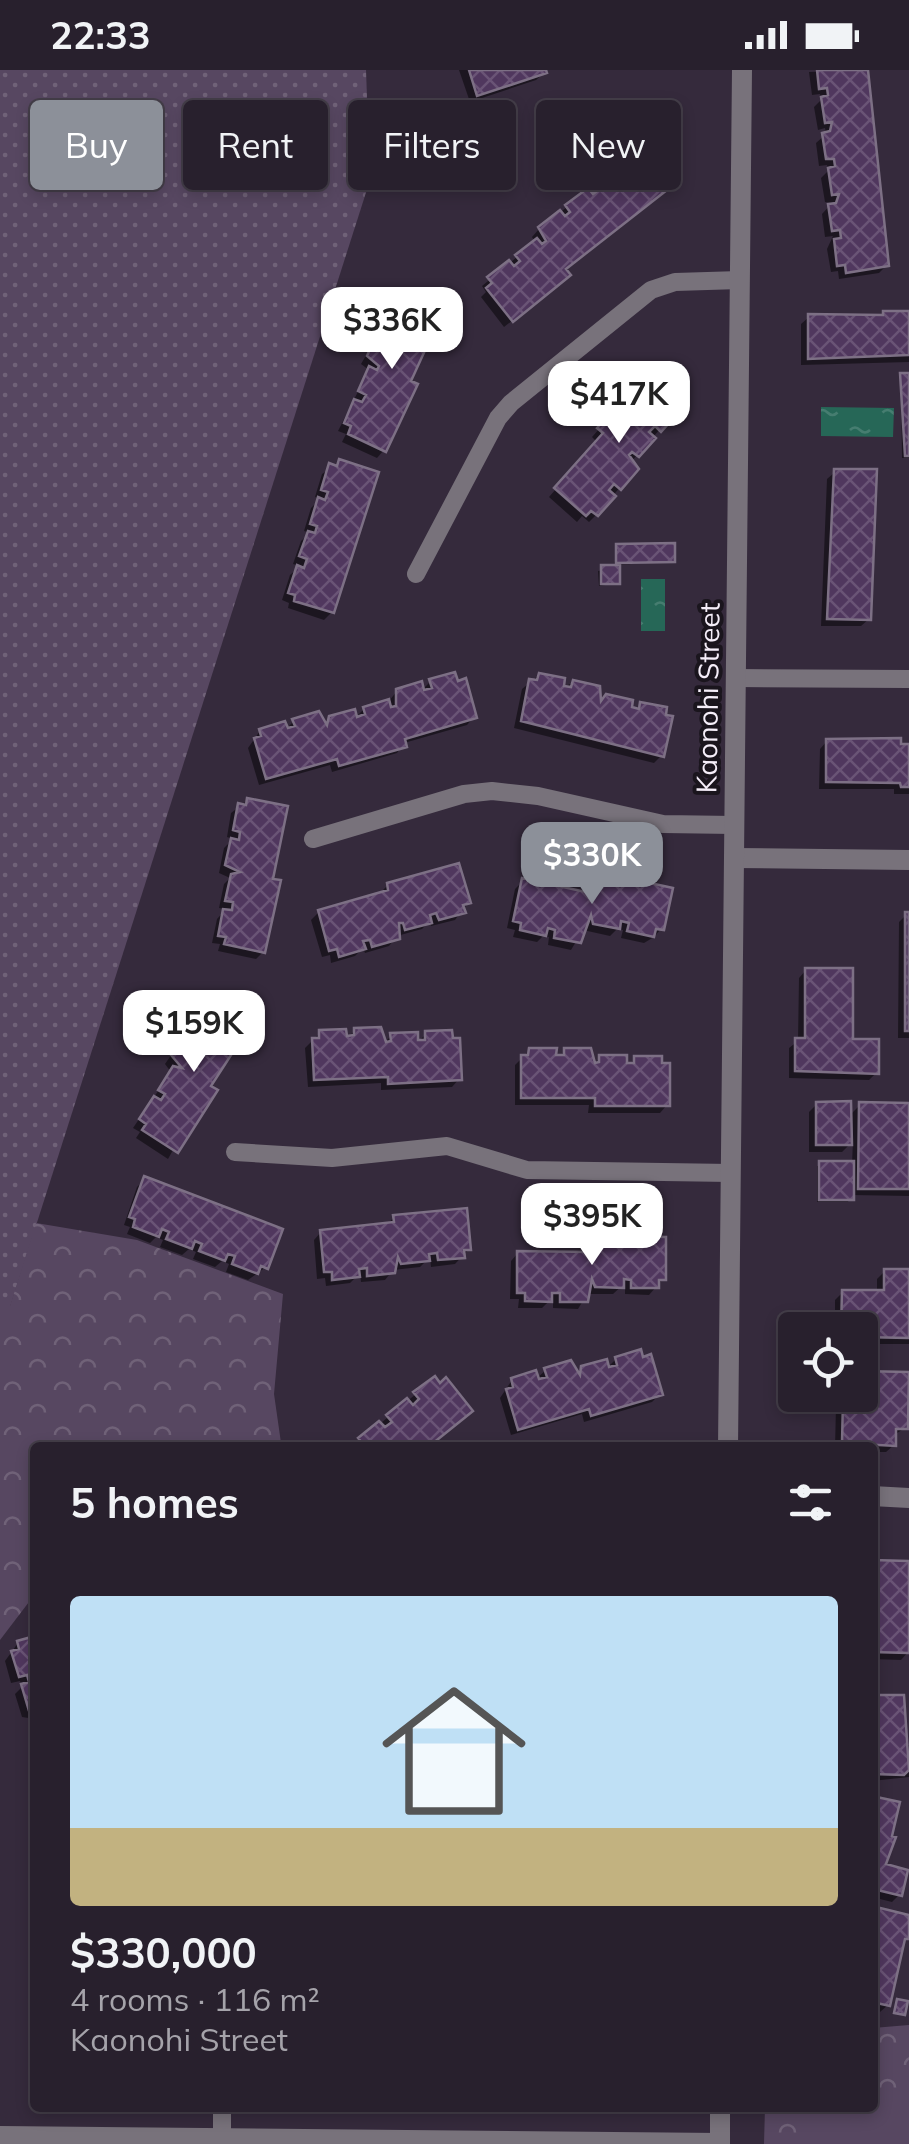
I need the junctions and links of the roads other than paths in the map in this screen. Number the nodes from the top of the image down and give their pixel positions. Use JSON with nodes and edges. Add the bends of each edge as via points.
{"nodes":[{"id":1,"x":742,"y":70,"type":"edge"},
{"id":2,"x":740,"y":280,"type":"junction"},
{"id":3,"x":416,"y":574,"type":"dead end"},
{"id":4,"x":736,"y":678,"type":"junction"},
{"id":5,"x":909,"y":679,"type":"edge"},
{"id":6,"x":734,"y":825,"type":"junction"},
{"id":7,"x":313,"y":839,"type":"dead end"},
{"id":8,"x":734,"y":858,"type":"junction"},
{"id":9,"x":909,"y":860,"type":"edge"},
{"id":10,"x":235,"y":1152,"type":"dead end"},
{"id":11,"x":731,"y":1174,"type":"junction"},
{"id":12,"x":728,"y":1442,"type":"edge"},
{"id":13,"x":878,"y":1496,"type":"edge"},
{"id":14,"x":909,"y":1498,"type":"edge"},
{"id":15,"x":222,"y":2112,"type":"edge"},
{"id":16,"x":720,"y":2112,"type":"edge"},
{"id":17,"x":0,"y":2136,"type":"edge"},
{"id":18,"x":222,"y":2138,"type":"junction"},
{"id":19,"x":252,"y":2141,"type":"edge"},
{"id":20,"x":720,"y":2143,"type":"edge"}],
"edges":[{"from":1,"to":2,"type":"street","name":"Kaonohi Street"},
{"from":2,"to":3,"type":"lane","via":[[675,282],[652,290],[511,403]]},
{"from":2,"to":4,"type":"street","name":"Kaonohi Street"},
{"from":4,"to":5,"type":"lane"},
{"from":4,"to":6,"type":"street","name":"Kaonohi Street"},
{"from":6,"to":7,"type":"lane","via":[[663,824],[492,791]]},
{"from":6,"to":8,"type":"street","name":"Kaonohi Street"},
{"from":8,"to":9,"type":"street"},
{"from":8,"to":11,"type":"street","name":"Kaonohi Street"},
{"from":10,"to":11,"type":"lane","via":[[332,1158],[447,1146],[527,1170]]},
{"from":11,"to":12,"type":"street","name":"Kaonohi Street"},
{"from":13,"to":14,"type":"street"},
{"from":15,"to":18,"type":"lane"},
{"from":16,"to":20,"type":"street"},
{"from":17,"to":18,"type":"street"},
{"from":18,"to":19,"type":"street"},
{"from":19,"to":20,"type":"street"}]}
